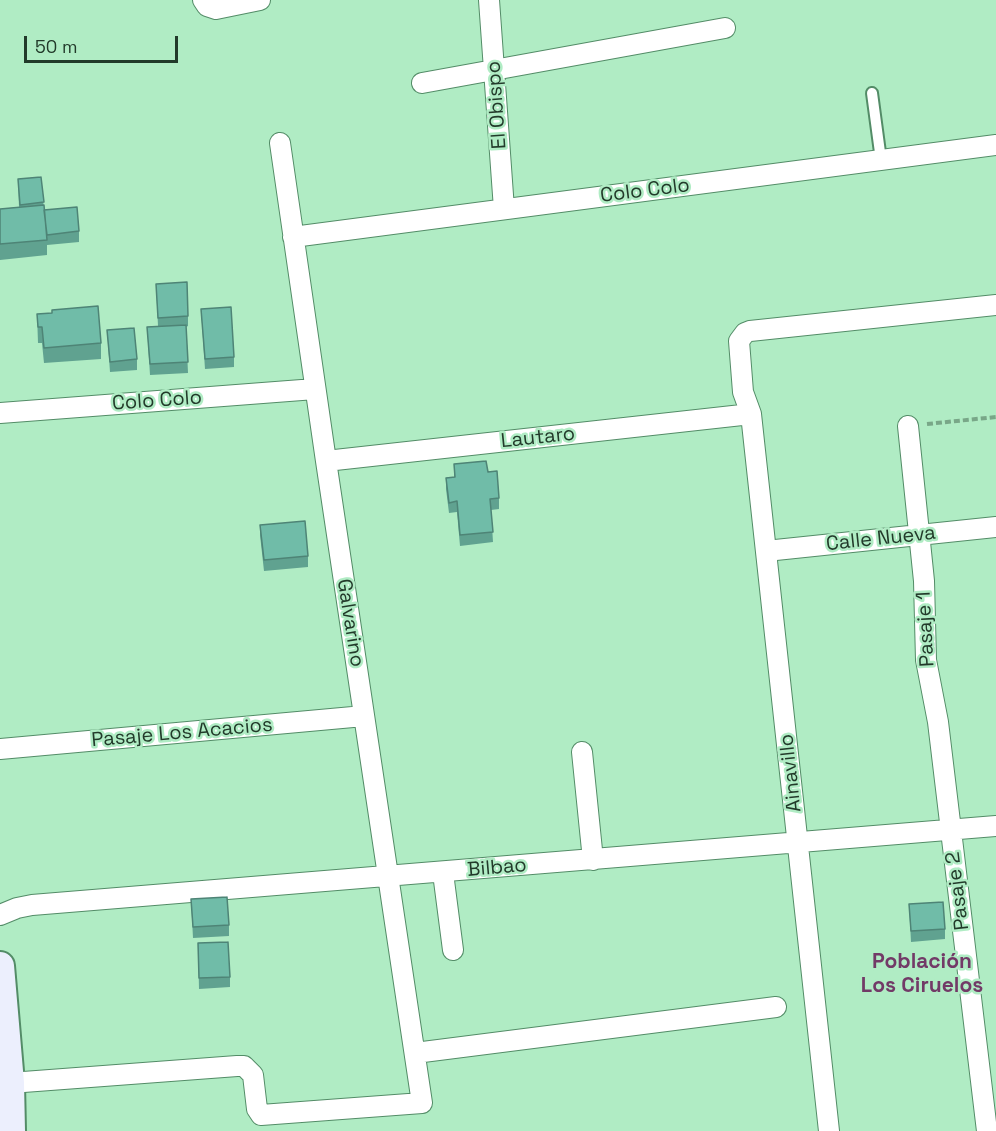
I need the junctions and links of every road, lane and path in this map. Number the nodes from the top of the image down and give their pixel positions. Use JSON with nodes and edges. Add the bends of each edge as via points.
{"nodes":[{"id":1,"x":203,"y":0,"type":"edge"},
{"id":2,"x":260,"y":0,"type":"edge"},
{"id":3,"x":489,"y":0,"type":"edge"},
{"id":4,"x":725,"y":28,"type":"dead end"},
{"id":5,"x":495,"y":70,"type":"junction"},
{"id":6,"x":422,"y":83,"type":"dead end"},
{"id":7,"x":872,"y":93,"type":"dead end"},
{"id":8,"x":280,"y":144,"type":"dead end"},
{"id":9,"x":996,"y":145,"type":"edge"},
{"id":10,"x":881,"y":160,"type":"junction"},
{"id":11,"x":504,"y":209,"type":"junction"},
{"id":12,"x":293,"y":237,"type":"junction"},
{"id":13,"x":996,"y":305,"type":"edge"},
{"id":14,"x":315,"y":388,"type":"junction"},
{"id":15,"x":0,"y":413,"type":"edge"},
{"id":16,"x":751,"y":414,"type":"junction"},
{"id":17,"x":996,"y":417,"type":"edge"},
{"id":18,"x":909,"y":426,"type":"joint"},
{"id":19,"x":326,"y":461,"type":"junction"},
{"id":20,"x":996,"y":527,"type":"edge"},
{"id":21,"x":919,"y":535,"type":"junction"},
{"id":22,"x":766,"y":551,"type":"junction"},
{"id":23,"x":364,"y":716,"type":"junction"},
{"id":24,"x":0,"y":749,"type":"edge"},
{"id":25,"x":582,"y":752,"type":"dead end"},
{"id":26,"x":996,"y":826,"type":"edge"},
{"id":27,"x":951,"y":830,"type":"junction"},
{"id":28,"x":798,"y":843,"type":"junction"},
{"id":29,"x":593,"y":860,"type":"junction"},
{"id":30,"x":443,"y":873,"type":"junction"},
{"id":31,"x":388,"y":877,"type":"junction"},
{"id":32,"x":0,"y":915,"type":"edge"},
{"id":33,"x":453,"y":950,"type":"dead end"},
{"id":34,"x":0,"y":966,"type":"edge"},
{"id":35,"x":776,"y":1007,"type":"dead end"},
{"id":36,"x":3,"y":1021,"type":"edge"},
{"id":37,"x":415,"y":1053,"type":"junction"},
{"id":38,"x":10,"y":1083,"type":"junction"},
{"id":39,"x":11,"y":1131,"type":"edge"},
{"id":40,"x":829,"y":1131,"type":"edge"},
{"id":41,"x":987,"y":1131,"type":"edge"}],
"edges":[{"from":1,"to":2,"type":"street","via":[[216,9]]},
{"from":3,"to":5,"type":"street","name":"El Obispo"},
{"from":4,"to":5,"type":"street"},
{"from":5,"to":6,"type":"street"},
{"from":5,"to":11,"type":"street","name":"El Obispo"},
{"from":7,"to":10,"type":"lane"},
{"from":8,"to":12,"type":"street","name":"Galvarino"},
{"from":9,"to":10,"type":"street","name":"Colo Colo"},
{"from":10,"to":11,"type":"street","name":"Colo Colo"},
{"from":11,"to":12,"type":"street","name":"Colo Colo"},
{"from":12,"to":14,"type":"street","name":"Galvarino"},
{"from":13,"to":16,"type":"street","name":"Ainavillo","via":[[750,331],[741,337],[738,346],[743,392]]},
{"from":14,"to":15,"type":"street","name":"Colo Colo"},
{"from":14,"to":19,"type":"street","name":"Galvarino"},
{"from":16,"to":19,"type":"street","name":"Lautaro"},
{"from":16,"to":22,"type":"street","name":"Ainavillo"},
{"from":17,"to":18,"type":"path"},
{"from":18,"to":21,"type":"street","name":"Pasaje 1"},
{"from":19,"to":23,"type":"street","name":"Galvarino"},
{"from":20,"to":21,"type":"street","name":"Calle Nueva"},
{"from":21,"to":22,"type":"street","name":"Calle Nueva"},
{"from":21,"to":27,"type":"street","name":"Pasaje 1","via":[[927,667]]},
{"from":22,"to":28,"type":"street","name":"Ainavillo"},
{"from":23,"to":24,"type":"street","name":"Pasaje Los Acacios"},
{"from":23,"to":31,"type":"street","name":"Galvarino"},
{"from":25,"to":29,"type":"street"},
{"from":26,"to":27,"type":"street","name":"Bilbao"},
{"from":27,"to":28,"type":"street","name":"Bilbao"},
{"from":27,"to":41,"type":"street","name":"Pasaje 2"},
{"from":28,"to":29,"type":"street","name":"Bilbao"},
{"from":28,"to":40,"type":"street","name":"Ainavillo"},
{"from":29,"to":30,"type":"street","name":"Bilbao"},
{"from":30,"to":31,"type":"street","name":"Bilbao"},
{"from":30,"to":33,"type":"street"},
{"from":31,"to":32,"type":"street","name":"Bilbao","via":[[32,905]]},
{"from":31,"to":37,"type":"street","name":"Galvarino"},
{"from":34,"to":36,"type":"main road"},
{"from":35,"to":37,"type":"street"},
{"from":36,"to":38,"type":"main road"},
{"from":37,"to":38,"type":"street","name":"Galvarino","via":[[422,1103],[267,1116],[257,1109],[253,1075],[244,1066]]},
{"from":38,"to":39,"type":"main road"}]}
